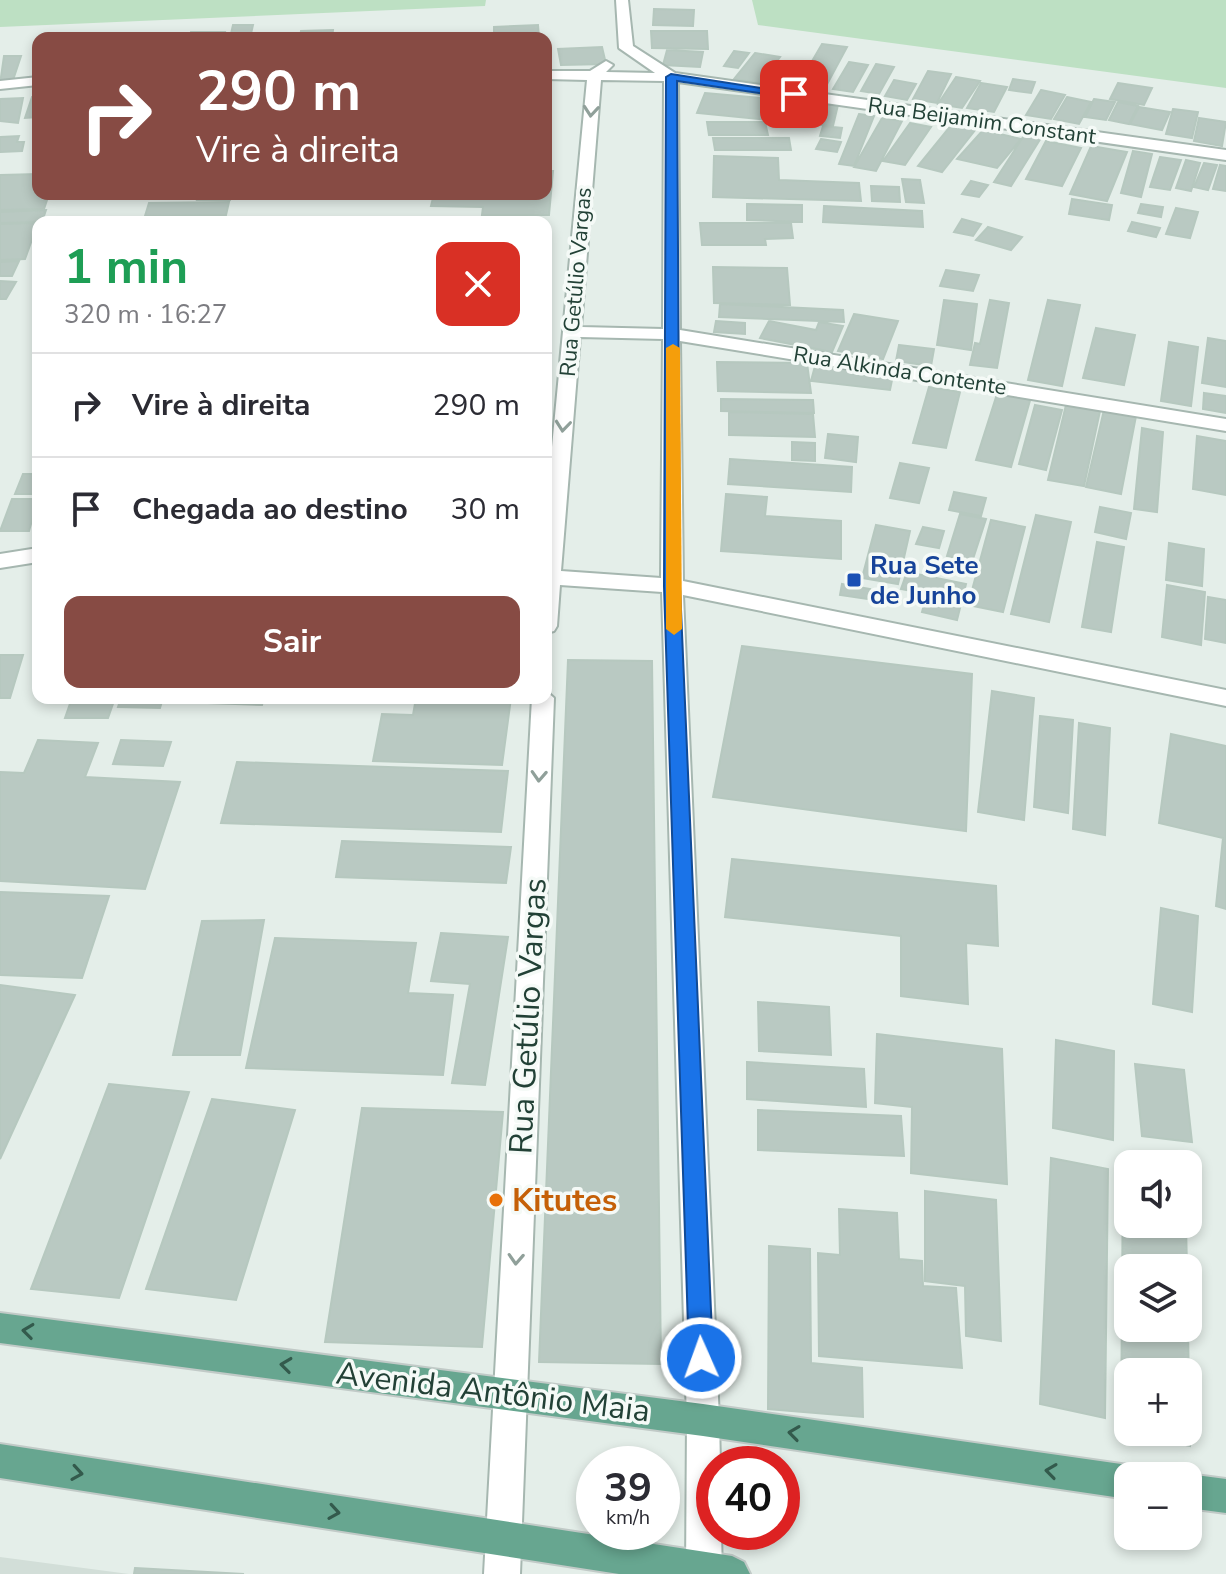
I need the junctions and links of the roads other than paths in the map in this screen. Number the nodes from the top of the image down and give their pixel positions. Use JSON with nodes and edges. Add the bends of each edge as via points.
{"nodes":[{"id":1,"x":622,"y":0,"type":"edge"},
{"id":2,"x":626,"y":48,"type":"junction"},
{"id":3,"x":552,"y":75,"type":"edge"},
{"id":4,"x":594,"y":75,"type":"junction"},
{"id":5,"x":671,"y":77,"type":"junction"},
{"id":6,"x":32,"y":82,"type":"edge"},
{"id":7,"x":0,"y":85,"type":"edge"},
{"id":8,"x":1226,"y":155,"type":"edge"},
{"id":9,"x":572,"y":332,"type":"junction"},
{"id":10,"x":673,"y":334,"type":"junction"},
{"id":11,"x":1226,"y":425,"type":"edge"},
{"id":12,"x":552,"y":528,"type":"edge"},
{"id":13,"x":32,"y":556,"type":"edge"},
{"id":14,"x":0,"y":561,"type":"edge"},
{"id":15,"x":552,"y":577,"type":"edge"},
{"id":16,"x":672,"y":586,"type":"junction"},
{"id":17,"x":1226,"y":698,"type":"edge"},
{"id":18,"x":543,"y":704,"type":"edge"},
{"id":19,"x":0,"y":1328,"type":"edge"},
{"id":20,"x":510,"y":1395,"type":"junction"},
{"id":21,"x":703,"y":1420,"type":"junction"},
{"id":22,"x":0,"y":1461,"type":"edge"},
{"id":23,"x":1114,"y":1480,"type":"edge"},
{"id":24,"x":1202,"y":1493,"type":"edge"},
{"id":25,"x":1226,"y":1496,"type":"edge"},
{"id":26,"x":504,"y":1538,"type":"junction"},
{"id":27,"x":713,"y":1573,"type":"edge"},
{"id":28,"x":502,"y":1574,"type":"edge"}],
"edges":[{"from":1,"to":2,"type":"street"},
{"from":2,"to":4,"type":"street"},
{"from":2,"to":5,"type":"street"},
{"from":3,"to":4,"type":"street","name":"Rua Beijamim Constant"},
{"from":4,"to":5,"type":"street","name":"Rua Beijamim Constant"},
{"from":4,"to":9,"type":"street","name":"Rua Getúlio Vargas","one_way":true},
{"from":5,"to":8,"type":"street","name":"Rua Beijamim Constant"},
{"from":5,"to":10,"type":"street"},
{"from":6,"to":7,"type":"street"},
{"from":9,"to":10,"type":"street","name":"Rua Alkinda Contente"},
{"from":9,"to":12,"type":"street","name":"Rua Getúlio Vargas","one_way":true},
{"from":10,"to":11,"type":"street","name":"Rua Alkinda Contente"},
{"from":10,"to":16,"type":"street"},
{"from":13,"to":14,"type":"street"},
{"from":15,"to":16,"type":"street"},
{"from":16,"to":17,"type":"street"},
{"from":16,"to":21,"type":"street"},
{"from":18,"to":20,"type":"street","name":"Rua Getúlio Vargas","one_way":true},
{"from":20,"to":19,"type":"main road","name":"Avenida Antônio Maia","one_way":true},
{"from":20,"to":21,"type":"main road","name":"Avenida Antônio Maia"},
{"from":20,"to":26,"type":"street","name":"Rua Getúlio Vargas"},
{"from":23,"to":21,"type":"main road","name":"Avenida Antônio Maia","one_way":true},
{"from":21,"to":27,"type":"street"},
{"from":22,"to":26,"type":"main road","one_way":true},
{"from":24,"to":25,"type":"main road"},
{"from":26,"to":27,"type":"main road"},
{"from":26,"to":28,"type":"street","name":"Rua Getúlio Vargas"}]}
